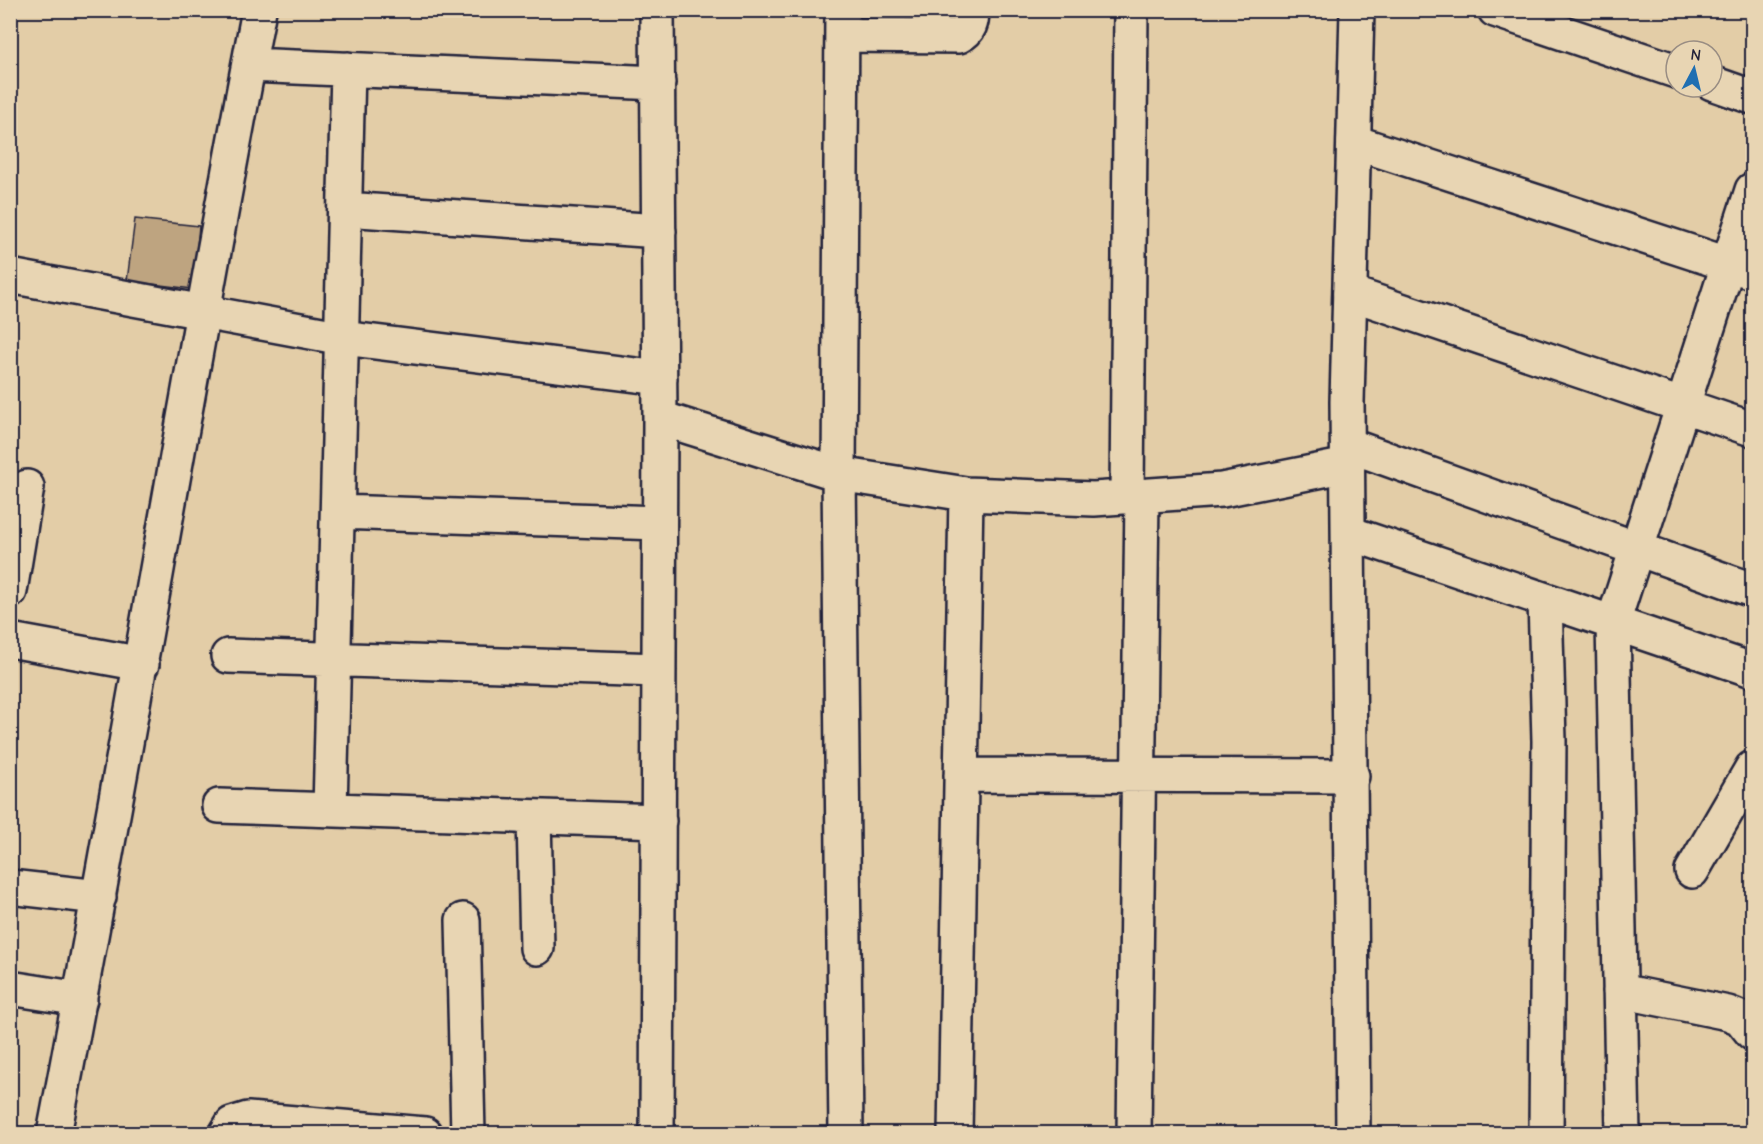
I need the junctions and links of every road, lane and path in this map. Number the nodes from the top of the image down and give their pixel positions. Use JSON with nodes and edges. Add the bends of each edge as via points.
{"nodes":[{"id":1,"x":259,"y":10,"type":"edge"},
{"id":2,"x":657,"y":10,"type":"edge"},
{"id":3,"x":972,"y":10,"type":"edge"},
{"id":4,"x":1131,"y":10,"type":"edge"},
{"id":5,"x":1357,"y":10,"type":"edge"},
{"id":6,"x":1495,"y":10,"type":"edge"},
{"id":7,"x":842,"y":23,"type":"edge"},
{"id":8,"x":249,"y":64,"type":"junction"},
{"id":9,"x":1664,"y":67,"type":"edge"},
{"id":10,"x":348,"y":69,"type":"junction"},
{"id":11,"x":658,"y":83,"type":"junction"},
{"id":12,"x":1724,"y":87,"type":"edge"},
{"id":13,"x":1752,"y":97,"type":"edge"},
{"id":14,"x":1354,"y":142,"type":"junction"},
{"id":15,"x":1752,"y":190,"type":"edge"},
{"id":16,"x":345,"y":209,"type":"junction"},
{"id":17,"x":659,"y":231,"type":"junction"},
{"id":18,"x":1741,"y":268,"type":"edge"},
{"id":19,"x":10,"y":276,"type":"edge"},
{"id":20,"x":1350,"y":293,"type":"junction"},
{"id":21,"x":201,"y":312,"type":"junction"},
{"id":22,"x":343,"y":338,"type":"junction"},
{"id":23,"x":660,"y":378,"type":"junction"},
{"id":24,"x":1683,"y":405,"type":"junction"},
{"id":25,"x":660,"y":418,"type":"junction"},
{"id":26,"x":1752,"y":429,"type":"edge"},
{"id":27,"x":1348,"y":455,"type":"junction"},
{"id":28,"x":839,"y":474,"type":"junction"},
{"id":29,"x":27,"y":487,"type":"dead end"},
{"id":30,"x":966,"y":494,"type":"junction"},
{"id":31,"x":1134,"y":496,"type":"junction"},
{"id":32,"x":338,"y":512,"type":"junction"},
{"id":33,"x":659,"y":523,"type":"junction"},
{"id":34,"x":1349,"y":533,"type":"junction"},
{"id":35,"x":1637,"y":550,"type":"junction"},
{"id":36,"x":1752,"y":590,"type":"edge"},
{"id":37,"x":10,"y":591,"type":"edge"},
{"id":38,"x":1545,"y":600,"type":"junction"},
{"id":39,"x":1613,"y":623,"type":"junction"},
{"id":40,"x":10,"y":640,"type":"edge"},
{"id":41,"x":228,"y":656,"type":"dead end"},
{"id":42,"x":334,"y":660,"type":"junction"},
{"id":43,"x":142,"y":664,"type":"junction"},
{"id":44,"x":659,"y":670,"type":"junction"},
{"id":45,"x":1752,"y":670,"type":"edge"},
{"id":46,"x":1752,"y":768,"type":"edge"},
{"id":47,"x":961,"y":775,"type":"junction"},
{"id":48,"x":1138,"y":775,"type":"junction"},
{"id":49,"x":1352,"y":776,"type":"junction"},
{"id":50,"x":219,"y":806,"type":"dead end"},
{"id":51,"x":330,"y":810,"type":"junction"},
{"id":52,"x":534,"y":817,"type":"junction"},
{"id":53,"x":659,"y":821,"type":"junction"},
{"id":54,"x":1692,"y":871,"type":"dead end"},
{"id":55,"x":10,"y":887,"type":"edge"},
{"id":56,"x":99,"y":897,"type":"junction"},
{"id":57,"x":463,"y":920,"type":"dead end"},
{"id":58,"x":537,"y":948,"type":"dead end"},
{"id":59,"x":10,"y":988,"type":"edge"},
{"id":60,"x":1620,"y":991,"type":"junction"},
{"id":61,"x":80,"y":999,"type":"junction"},
{"id":62,"x":1752,"y":1033,"type":"edge"},
{"id":63,"x":54,"y":1134,"type":"edge"},
{"id":64,"x":226,"y":1134,"type":"edge"},
{"id":65,"x":425,"y":1134,"type":"edge"},
{"id":66,"x":468,"y":1134,"type":"edge"},
{"id":67,"x":657,"y":1134,"type":"edge"},
{"id":68,"x":846,"y":1134,"type":"edge"},
{"id":69,"x":955,"y":1134,"type":"edge"},
{"id":70,"x":1134,"y":1134,"type":"edge"},
{"id":71,"x":1353,"y":1134,"type":"edge"},
{"id":72,"x":1546,"y":1134,"type":"edge"},
{"id":73,"x":1623,"y":1134,"type":"edge"}],
"edges":[{"from":1,"to":8,"type":"street"},
{"from":2,"to":11,"type":"street"},
{"from":3,"to":7,"type":"street","via":[[970,26],[959,36]]},
{"from":4,"to":31,"type":"street"},
{"from":5,"to":14,"type":"street"},
{"from":6,"to":9,"type":"street"},
{"from":7,"to":28,"type":"street"},
{"from":8,"to":10,"type":"street"},
{"from":8,"to":21,"type":"street"},
{"from":10,"to":11,"type":"street"},
{"from":10,"to":16,"type":"street"},
{"from":11,"to":17,"type":"street"},
{"from":12,"to":13,"type":"street"},
{"from":14,"to":18,"type":"street"},
{"from":14,"to":20,"type":"street"},
{"from":15,"to":18,"type":"street"},
{"from":16,"to":17,"type":"street"},
{"from":16,"to":22,"type":"street"},
{"from":17,"to":23,"type":"street"},
{"from":18,"to":24,"type":"street"},
{"from":19,"to":21,"type":"street"},
{"from":20,"to":24,"type":"street"},
{"from":20,"to":27,"type":"street"},
{"from":21,"to":22,"type":"street"},
{"from":21,"to":43,"type":"street"},
{"from":22,"to":23,"type":"street"},
{"from":22,"to":32,"type":"street"},
{"from":23,"to":25,"type":"street"},
{"from":24,"to":26,"type":"street"},
{"from":24,"to":35,"type":"street"},
{"from":25,"to":28,"type":"street"},
{"from":25,"to":33,"type":"street"},
{"from":27,"to":31,"type":"street","via":[[1222,490]]},
{"from":27,"to":34,"type":"street"},
{"from":27,"to":35,"type":"street"},
{"from":28,"to":30,"type":"street"},
{"from":28,"to":68,"type":"street"},
{"from":29,"to":37,"type":"street"},
{"from":30,"to":31,"type":"street","via":[[1094,499]]},
{"from":30,"to":47,"type":"street"},
{"from":31,"to":48,"type":"street"},
{"from":32,"to":33,"type":"street"},
{"from":32,"to":42,"type":"street"},
{"from":33,"to":44,"type":"street"},
{"from":34,"to":38,"type":"street"},
{"from":34,"to":49,"type":"street"},
{"from":35,"to":36,"type":"street"},
{"from":35,"to":39,"type":"street"},
{"from":38,"to":39,"type":"street"},
{"from":38,"to":72,"type":"street","via":[[1549,741]]},
{"from":39,"to":45,"type":"street"},
{"from":39,"to":60,"type":"street"},
{"from":40,"to":43,"type":"street"},
{"from":41,"to":42,"type":"street"},
{"from":42,"to":44,"type":"street"},
{"from":42,"to":51,"type":"street"},
{"from":43,"to":56,"type":"street"},
{"from":44,"to":53,"type":"street"},
{"from":46,"to":54,"type":"street"},
{"from":47,"to":48,"type":"street"},
{"from":47,"to":69,"type":"street"},
{"from":48,"to":49,"type":"street"},
{"from":48,"to":70,"type":"street"},
{"from":49,"to":71,"type":"street"},
{"from":50,"to":51,"type":"street"},
{"from":51,"to":52,"type":"street"},
{"from":52,"to":53,"type":"street"},
{"from":52,"to":58,"type":"street"},
{"from":53,"to":67,"type":"street"},
{"from":55,"to":56,"type":"street"},
{"from":56,"to":61,"type":"street"},
{"from":57,"to":66,"type":"street"},
{"from":59,"to":61,"type":"street"},
{"from":60,"to":62,"type":"street","via":[[1728,1013],[1740,1018]]},
{"from":60,"to":73,"type":"street"},
{"from":61,"to":63,"type":"street"},
{"from":64,"to":65,"type":"street","via":[[232,1124],[248,1119]]}]}
